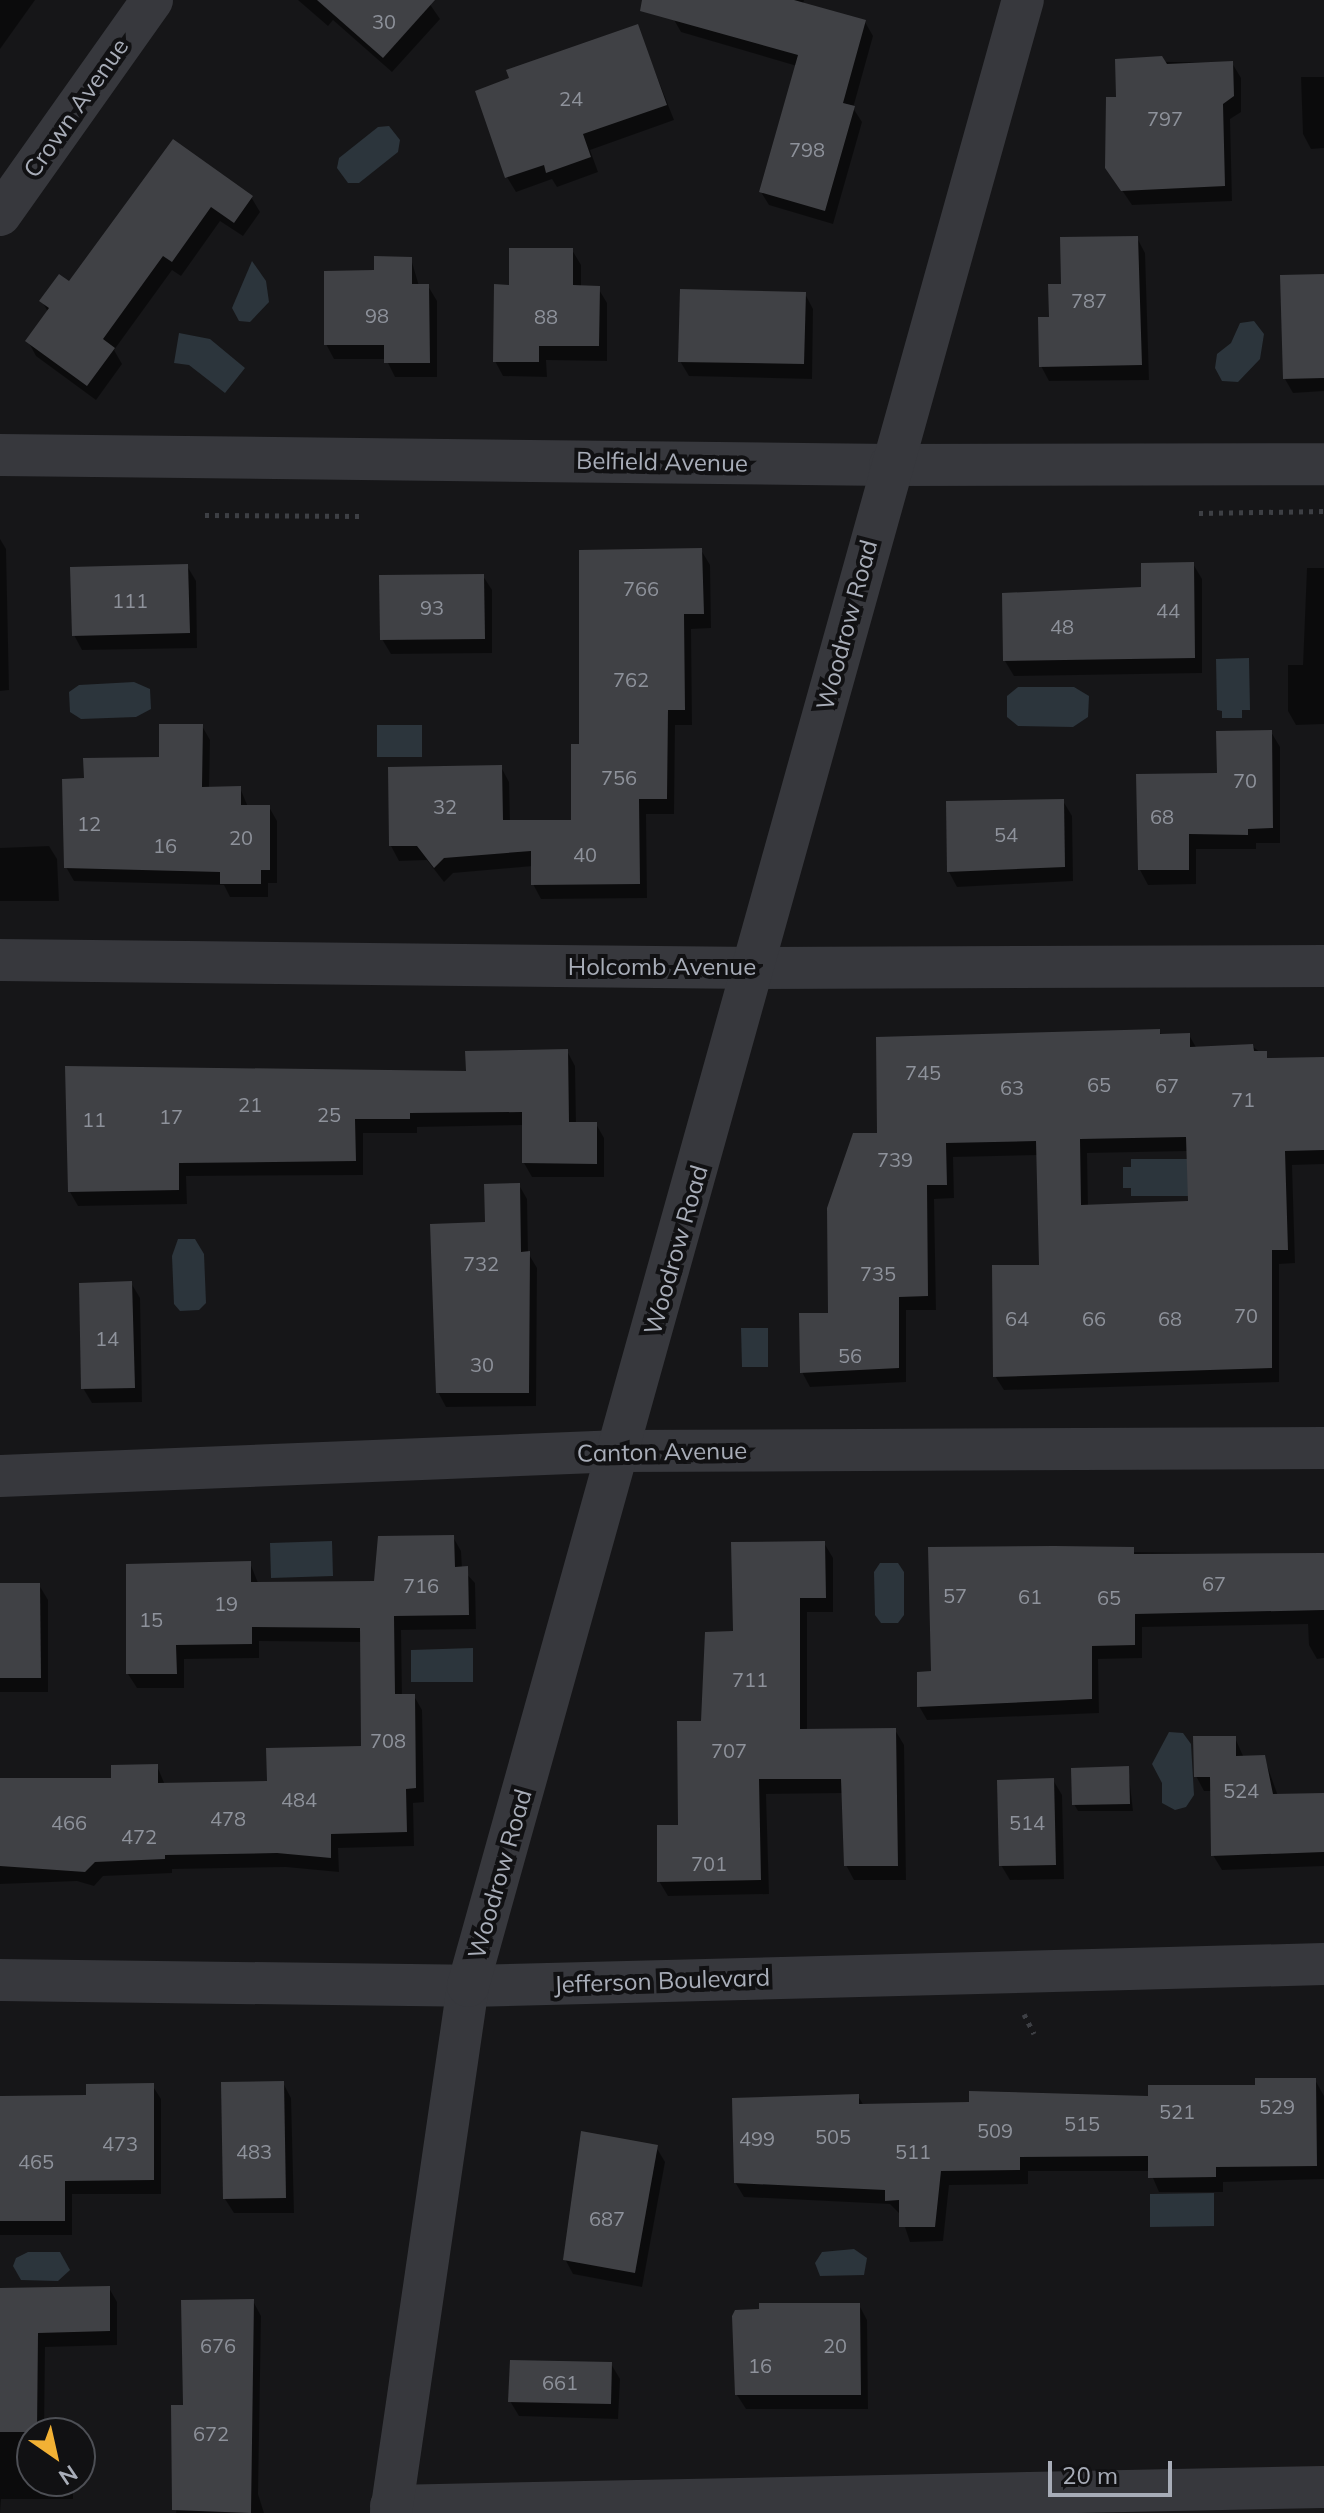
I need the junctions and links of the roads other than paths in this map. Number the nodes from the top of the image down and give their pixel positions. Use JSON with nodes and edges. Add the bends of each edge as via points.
{"nodes":[{"id":1,"x":152,"y":0,"type":"edge"},
{"id":2,"x":1023,"y":0,"type":"edge"},
{"id":3,"x":0,"y":215,"type":"edge"},
{"id":4,"x":0,"y":455,"type":"edge"},
{"id":5,"x":1324,"y":464,"type":"edge"},
{"id":6,"x":890,"y":465,"type":"junction"},
{"id":7,"x":0,"y":960,"type":"edge"},
{"id":8,"x":1324,"y":966,"type":"edge"},
{"id":9,"x":756,"y":968,"type":"junction"},
{"id":10,"x":1324,"y":1448,"type":"edge"},
{"id":11,"x":619,"y":1451,"type":"junction"},
{"id":12,"x":0,"y":1476,"type":"edge"},
{"id":13,"x":1324,"y":1964,"type":"edge"},
{"id":14,"x":0,"y":1980,"type":"edge"},
{"id":15,"x":468,"y":1986,"type":"junction"},
{"id":16,"x":1324,"y":2487,"type":"edge"},
{"id":17,"x":391,"y":2510,"type":"edge"}],
"edges":[{"from":1,"to":3,"type":"street","name":"Crown Avenue"},
{"from":2,"to":6,"type":"street","name":"Woodrow Road"},
{"from":4,"to":6,"type":"street","name":"Belfield Avenue"},
{"from":5,"to":6,"type":"street","name":"Belfield Avenue"},
{"from":6,"to":9,"type":"street","name":"Woodrow Road"},
{"from":7,"to":9,"type":"street","name":"Holcomb Avenue"},
{"from":8,"to":9,"type":"street","name":"Holcomb Avenue"},
{"from":9,"to":11,"type":"street","name":"Woodrow Road"},
{"from":10,"to":11,"type":"street","name":"Canton Avenue"},
{"from":11,"to":12,"type":"street","name":"Canton Avenue"},
{"from":11,"to":15,"type":"street","name":"Woodrow Road"},
{"from":13,"to":15,"type":"street","name":"Jefferson Boulevard"},
{"from":14,"to":15,"type":"street","name":"Jefferson Boulevard"},
{"from":15,"to":17,"type":"street","name":"Woodrow Road"},
{"from":16,"to":17,"type":"street"}]}
